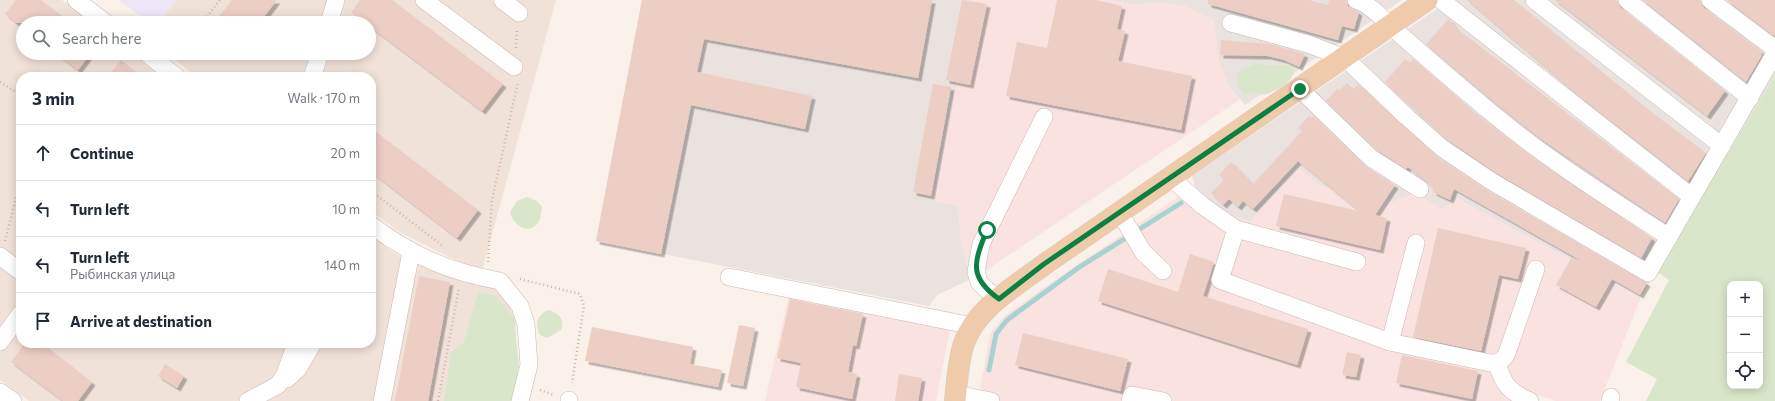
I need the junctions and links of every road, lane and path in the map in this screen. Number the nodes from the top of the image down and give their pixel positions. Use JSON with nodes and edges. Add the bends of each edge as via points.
{"nodes":[{"id":1,"x":76,"y":0,"type":"edge"},
{"id":2,"x":220,"y":0,"type":"edge"},
{"id":3,"x":336,"y":0,"type":"edge"},
{"id":4,"x":424,"y":0,"type":"edge"},
{"id":5,"x":502,"y":0,"type":"edge"},
{"id":6,"x":1356,"y":0,"type":"edge"},
{"id":7,"x":1427,"y":0,"type":"edge"},
{"id":8,"x":1441,"y":0,"type":"edge"},
{"id":9,"x":1534,"y":0,"type":"edge"},
{"id":10,"x":1627,"y":0,"type":"edge"},
{"id":11,"x":1710,"y":0,"type":"edge"},
{"id":12,"x":519,"y":12,"type":"joint"},
{"id":13,"x":97,"y":16,"type":"edge"},
{"id":14,"x":207,"y":16,"type":"edge"},
{"id":15,"x":331,"y":16,"type":"edge"},
{"id":16,"x":1230,"y":23,"type":"dead end"},
{"id":17,"x":1390,"y":26,"type":"junction"},
{"id":18,"x":1775,"y":49,"type":"edge"},
{"id":19,"x":1775,"y":53,"type":"edge"},
{"id":20,"x":1345,"y":58,"type":"junction"},
{"id":21,"x":155,"y":60,"type":"edge"},
{"id":22,"x":318,"y":60,"type":"edge"},
{"id":23,"x":514,"y":67,"type":"junction"},
{"id":24,"x":171,"y":72,"type":"edge"},
{"id":25,"x":314,"y":72,"type":"edge"},
{"id":26,"x":0,"y":82,"type":"edge"},
{"id":27,"x":1300,"y":89,"type":"junction"},
{"id":28,"x":16,"y":92,"type":"edge"},
{"id":29,"x":1750,"y":98,"type":"junction"},
{"id":30,"x":1044,"y":117,"type":"dead end"},
{"id":31,"x":1722,"y":146,"type":"junction"},
{"id":32,"x":1171,"y":178,"type":"junction"},
{"id":33,"x":1420,"y":189,"type":"dead end"},
{"id":34,"x":376,"y":195,"type":"edge"},
{"id":35,"x":1692,"y":197,"type":"junction"},
{"id":36,"x":16,"y":198,"type":"edge"},
{"id":37,"x":1120,"y":213,"type":"junction"},
{"id":38,"x":376,"y":228,"type":"edge"},
{"id":39,"x":1236,"y":228,"type":"junction"},
{"id":40,"x":1668,"y":237,"type":"junction"},
{"id":41,"x":1416,"y":243,"type":"dead end"},
{"id":42,"x":449,"y":250,"type":"dead end"},
{"id":43,"x":412,"y":252,"type":"junction"},
{"id":44,"x":0,"y":257,"type":"edge"},
{"id":45,"x":1357,"y":262,"type":"dead end"},
{"id":46,"x":16,"y":268,"type":"edge"},
{"id":47,"x":1536,"y":269,"type":"dead end"},
{"id":48,"x":1163,"y":271,"type":"dead end"},
{"id":49,"x":462,"y":273,"type":"junction"},
{"id":50,"x":729,"y":277,"type":"dead end"},
{"id":51,"x":494,"y":280,"type":"junction"},
{"id":52,"x":999,"y":299,"type":"junction"},
{"id":53,"x":16,"y":320,"type":"edge"},
{"id":54,"x":973,"y":326,"type":"junction"},
{"id":55,"x":0,"y":342,"type":"edge"},
{"id":56,"x":1390,"y":342,"type":"junction"},
{"id":57,"x":294,"y":348,"type":"edge"},
{"id":58,"x":310,"y":348,"type":"edge"},
{"id":59,"x":1497,"y":363,"type":"junction"},
{"id":60,"x":524,"y":384,"type":"junction"},
{"id":61,"x":278,"y":385,"type":"junction"},
{"id":62,"x":0,"y":392,"type":"edge"},
{"id":63,"x":955,"y":397,"type":"edge"},
{"id":64,"x":13,"y":401,"type":"edge"},
{"id":65,"x":248,"y":401,"type":"edge"},
{"id":66,"x":382,"y":401,"type":"edge"},
{"id":67,"x":438,"y":401,"type":"edge"},
{"id":68,"x":520,"y":401,"type":"edge"},
{"id":69,"x":569,"y":401,"type":"edge"},
{"id":70,"x":991,"y":401,"type":"edge"},
{"id":71,"x":1130,"y":401,"type":"edge"},
{"id":72,"x":1163,"y":401,"type":"edge"},
{"id":73,"x":1530,"y":401,"type":"edge"}],
"edges":[{"from":1,"to":13,"type":"street"},
{"from":2,"to":14,"type":"path"},
{"from":3,"to":15,"type":"street"},
{"from":4,"to":23,"type":"street"},
{"from":5,"to":12,"type":"street"},
{"from":6,"to":17,"type":"street","via":[[1374,10]]},
{"from":7,"to":17,"type":"main road"},
{"from":8,"to":35,"type":"street"},
{"from":9,"to":31,"type":"street"},
{"from":10,"to":29,"type":"street"},
{"from":11,"to":18,"type":"street"},
{"from":12,"to":23,"type":"path"},
{"from":16,"to":20,"type":"street","via":[[1308,44]]},
{"from":17,"to":20,"type":"main road"},
{"from":17,"to":40,"type":"street","via":[[1493,114],[1558,164]]},
{"from":19,"to":29,"type":"street"},
{"from":20,"to":27,"type":"main road"},
{"from":20,"to":40,"type":"street","via":[[1442,148],[1491,181],[1648,272]]},
{"from":21,"to":24,"type":"street"},
{"from":22,"to":25,"type":"street"},
{"from":23,"to":51,"type":"path","via":[[518,82],[492,200]]},
{"from":26,"to":28,"type":"path"},
{"from":27,"to":32,"type":"main road"},
{"from":27,"to":33,"type":"street","via":[[1371,158]]},
{"from":29,"to":31,"type":"street"},
{"from":30,"to":52,"type":"street","via":[[981,244],[976,272],[979,282]]},
{"from":31,"to":35,"type":"street"},
{"from":32,"to":37,"type":"main road"},
{"from":32,"to":39,"type":"street","via":[[1203,206]]},
{"from":34,"to":42,"type":"path"},
{"from":35,"to":40,"type":"street"},
{"from":36,"to":44,"type":"path"},
{"from":37,"to":48,"type":"street","via":[[1143,252]]},
{"from":37,"to":52,"type":"main road","via":[[1044,264]]},
{"from":38,"to":43,"type":"street"},
{"from":39,"to":45,"type":"street"},
{"from":39,"to":56,"type":"street","via":[[1220,280]]},
{"from":41,"to":56,"type":"street"},
{"from":43,"to":49,"type":"street","via":[[437,265]]},
{"from":43,"to":66,"type":"street"},
{"from":44,"to":46,"type":"street"},
{"from":47,"to":59,"type":"street","via":[[1507,353],[1503,360]]},
{"from":49,"to":51,"type":"street"},
{"from":49,"to":67,"type":"path"},
{"from":50,"to":54,"type":"street"},
{"from":51,"to":60,"type":"street","via":[[520,306],[526,324],[529,365]]},
{"from":51,"to":69,"type":"path","via":[[517,279],[580,294],[584,306]]},
{"from":52,"to":54,"type":"main road","via":[[986,309]]},
{"from":53,"to":55,"type":"street"},
{"from":54,"to":63,"type":"main road","via":[[964,343]]},
{"from":56,"to":59,"type":"street"},
{"from":57,"to":61,"type":"street"},
{"from":58,"to":61,"type":"street","via":[[298,369]]},
{"from":59,"to":73,"type":"street","via":[[1500,376],[1508,388]]},
{"from":60,"to":68,"type":"street"},
{"from":60,"to":69,"type":"path"},
{"from":61,"to":65,"type":"street"},
{"from":62,"to":64,"type":"street"},
{"from":63,"to":70,"type":"street"},
{"from":71,"to":72,"type":"street","via":[[1132,395]]}]}
